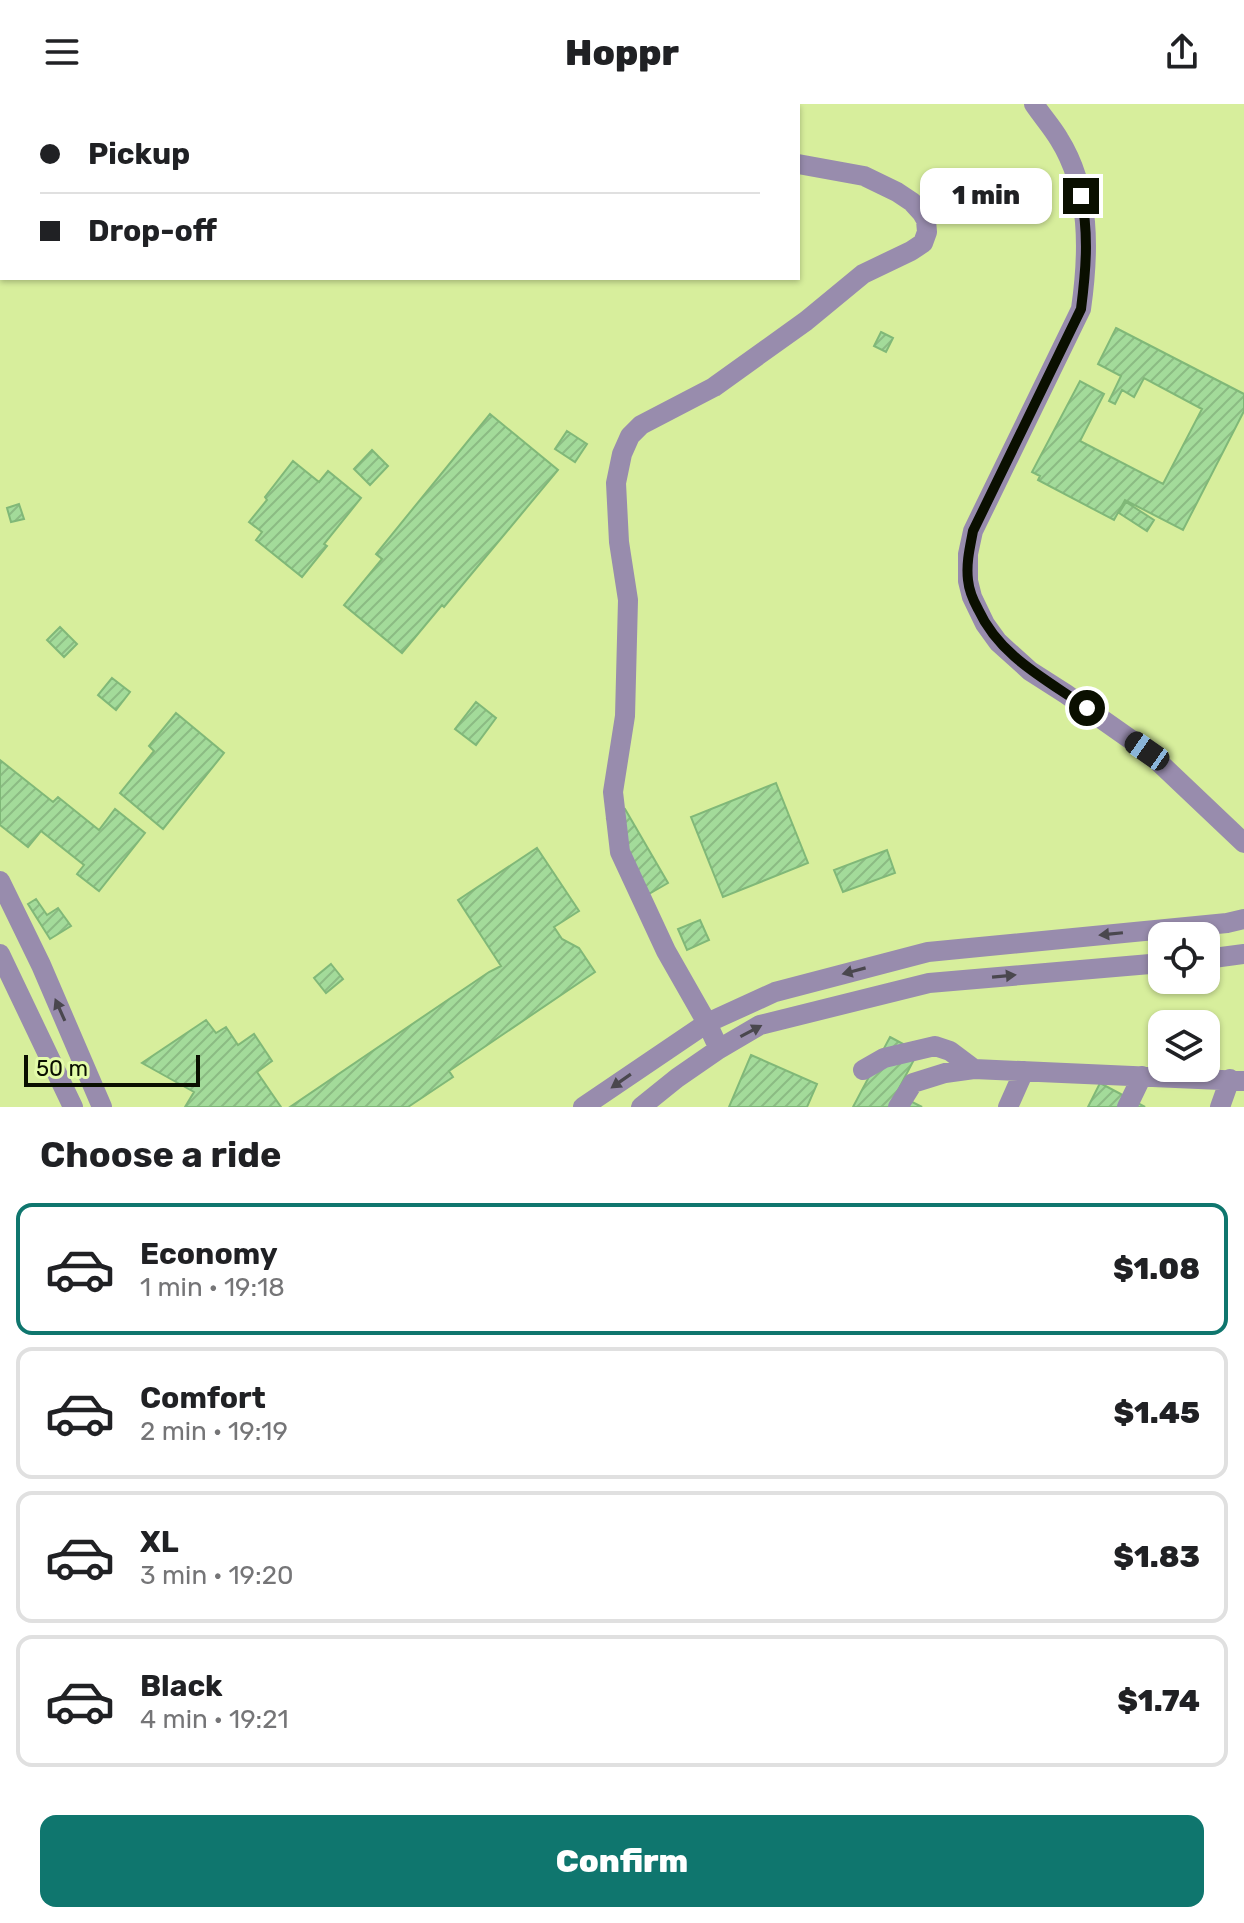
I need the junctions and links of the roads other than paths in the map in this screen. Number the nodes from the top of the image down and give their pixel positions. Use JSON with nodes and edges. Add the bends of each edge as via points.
{"nodes":[{"id":1,"x":1034,"y":104,"type":"edge"},
{"id":2,"x":800,"y":164,"type":"edge"},
{"id":3,"x":1244,"y":843,"type":"edge"},
{"id":4,"x":0,"y":881,"type":"edge"},
{"id":5,"x":1244,"y":919,"type":"edge"},
{"id":6,"x":0,"y":954,"type":"edge"},
{"id":7,"x":1244,"y":954,"type":"edge"},
{"id":8,"x":1220,"y":957,"type":"edge"},
{"id":9,"x":1148,"y":964,"type":"edge"},
{"id":10,"x":707,"y":1023,"type":"junction"},
{"id":11,"x":719,"y":1049,"type":"junction"},
{"id":12,"x":974,"y":1069,"type":"junction"},
{"id":13,"x":863,"y":1070,"type":"dead end"},
{"id":14,"x":1024,"y":1071,"type":"junction"},
{"id":15,"x":1142,"y":1076,"type":"junction"},
{"id":16,"x":1237,"y":1080,"type":"edge"},
{"id":17,"x":73,"y":1107,"type":"edge"},
{"id":18,"x":102,"y":1107,"type":"edge"},
{"id":19,"x":583,"y":1107,"type":"edge"},
{"id":20,"x":641,"y":1107,"type":"edge"},
{"id":21,"x":898,"y":1107,"type":"edge"},
{"id":22,"x":1008,"y":1107,"type":"edge"},
{"id":23,"x":1127,"y":1107,"type":"edge"},
{"id":24,"x":1220,"y":1107,"type":"edge"}],
"edges":[{"from":1,"to":3,"type":"street","via":[[1061,142],[1077,178],[1085,214],[1087,269],[1081,309],[973,531],[968,554],[972,597],[998,642],[1030,671],[1147,751]]},
{"from":2,"to":10,"type":"street","via":[[864,176],[897,192],[926,220],[923,243],[863,274],[714,387],[641,425],[622,454],[616,483],[628,600],[625,716],[613,792],[620,852]]},
{"from":18,"to":4,"type":"street","one_way":true},
{"from":5,"to":10,"type":"street","one_way":true,"via":[[928,952],[775,992]]},
{"from":6,"to":17,"type":"street"},
{"from":7,"to":8,"type":"street"},
{"from":11,"to":9,"type":"street","one_way":true,"via":[[760,1025],[929,983]]},
{"from":10,"to":11,"type":"street"},
{"from":10,"to":19,"type":"street","one_way":true},
{"from":11,"to":20,"type":"street"},
{"from":12,"to":13,"type":"street","via":[[935,1046],[884,1058]]},
{"from":12,"to":14,"type":"street"},
{"from":12,"to":21,"type":"street","via":[[913,1083]]},
{"from":14,"to":15,"type":"street"},
{"from":14,"to":22,"type":"street"},
{"from":15,"to":16,"type":"street"},
{"from":15,"to":23,"type":"street"},
{"from":16,"to":24,"type":"street"}]}
